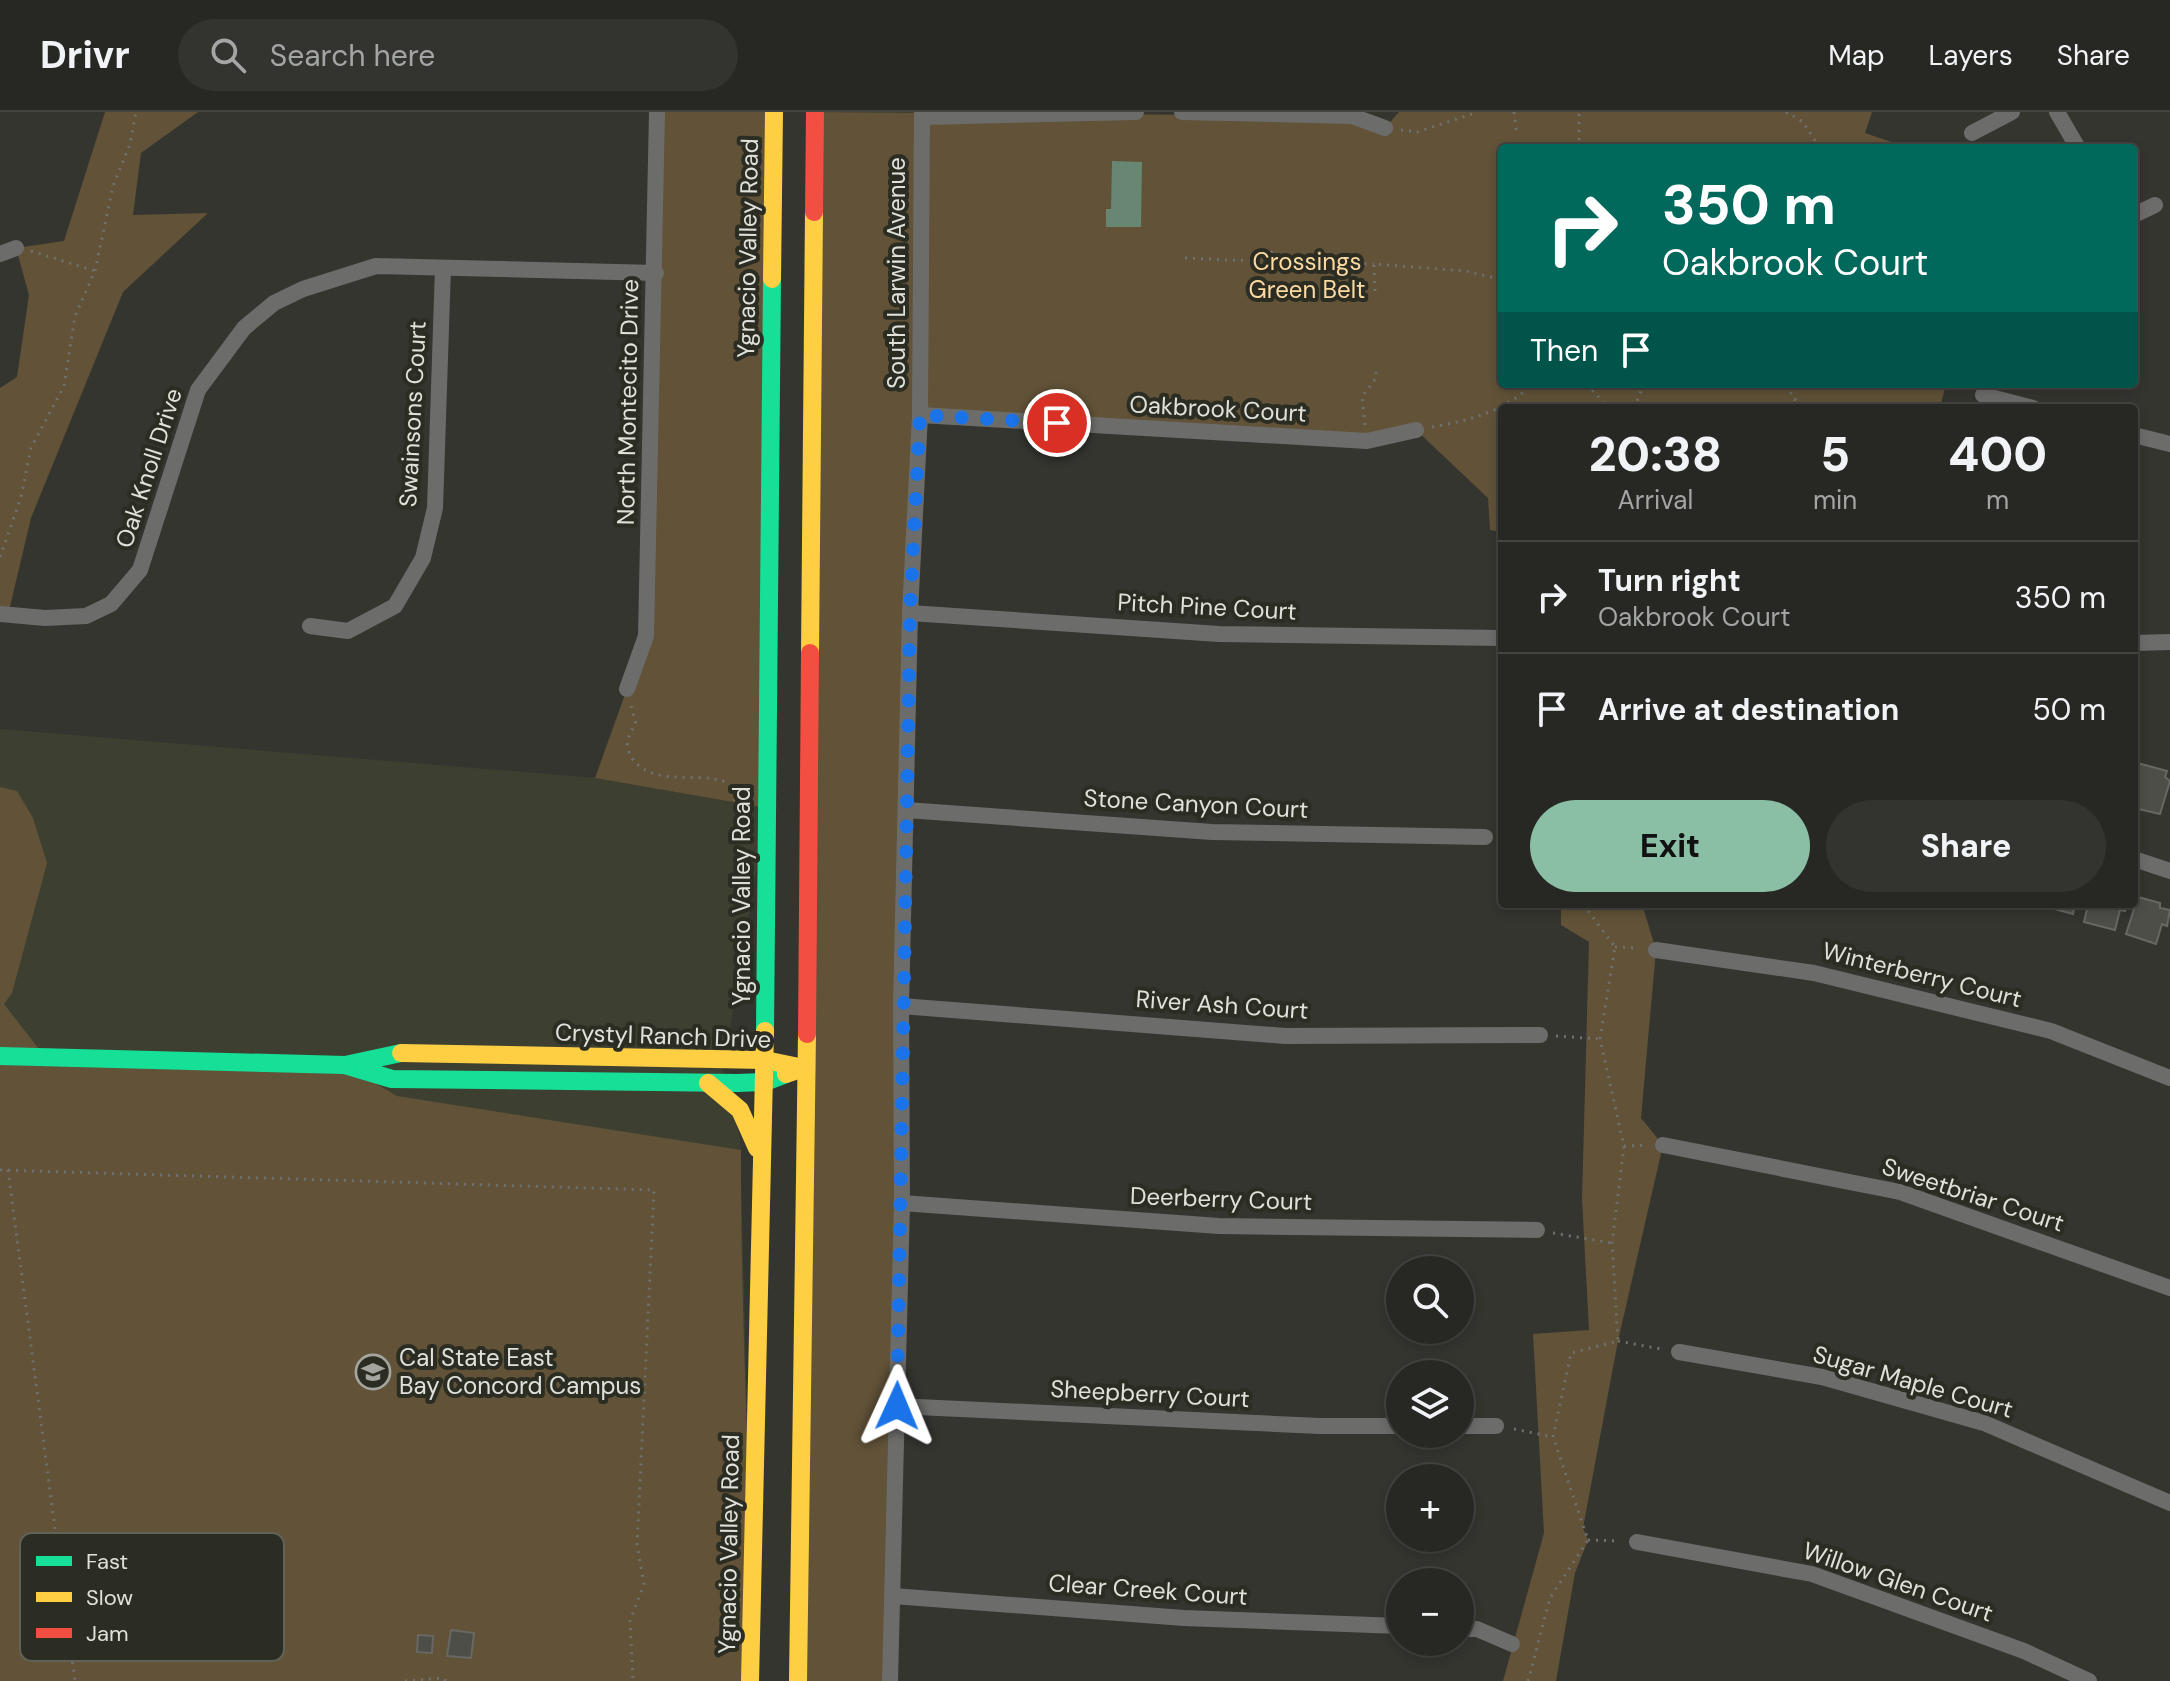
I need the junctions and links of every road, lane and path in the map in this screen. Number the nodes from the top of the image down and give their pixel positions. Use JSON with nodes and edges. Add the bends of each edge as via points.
{"nodes":[{"id":1,"x":136,"y":112,"type":"edge"},
{"id":2,"x":657,"y":112,"type":"edge"},
{"id":3,"x":774,"y":112,"type":"edge"},
{"id":4,"x":815,"y":112,"type":"edge"},
{"id":5,"x":1136,"y":112,"type":"edge"},
{"id":6,"x":1182,"y":112,"type":"edge"},
{"id":7,"x":1478,"y":112,"type":"edge"},
{"id":8,"x":1514,"y":112,"type":"edge"},
{"id":9,"x":1579,"y":112,"type":"edge"},
{"id":10,"x":1786,"y":112,"type":"edge"},
{"id":11,"x":2012,"y":112,"type":"edge"},
{"id":12,"x":2057,"y":112,"type":"edge"},
{"id":13,"x":922,"y":114,"type":"edge"},
{"id":14,"x":1385,"y":128,"type":"joint"},
{"id":15,"x":1972,"y":133,"type":"dead end"},
{"id":16,"x":1517,"y":136,"type":"dead end"},
{"id":17,"x":1579,"y":144,"type":"edge"},
{"id":18,"x":1817,"y":144,"type":"edge"},
{"id":19,"x":2076,"y":144,"type":"edge"},
{"id":20,"x":2155,"y":205,"type":"dead end"},
{"id":21,"x":2138,"y":213,"type":"edge"},
{"id":22,"x":53,"y":257,"type":"dead end"},
{"id":23,"x":1185,"y":258,"type":"dead end"},
{"id":24,"x":1374,"y":264,"type":"junction"},
{"id":25,"x":443,"y":268,"type":"junction"},
{"id":26,"x":95,"y":271,"type":"junction"},
{"id":27,"x":656,"y":273,"type":"junction"},
{"id":28,"x":1498,"y":279,"type":"edge"},
{"id":29,"x":1375,"y":291,"type":"dead end"},
{"id":30,"x":1376,"y":370,"type":"dead end"},
{"id":31,"x":1529,"y":388,"type":"edge"},
{"id":32,"x":1590,"y":388,"type":"edge"},
{"id":33,"x":1789,"y":388,"type":"edge"},
{"id":34,"x":1983,"y":395,"type":"dead end"},
{"id":35,"x":1507,"y":404,"type":"edge"},
{"id":36,"x":1604,"y":404,"type":"edge"},
{"id":37,"x":1801,"y":404,"type":"edge"},
{"id":38,"x":2018,"y":404,"type":"edge"},
{"id":39,"x":1498,"y":409,"type":"edge"},
{"id":40,"x":920,"y":415,"type":"junction"},
{"id":41,"x":1416,"y":430,"type":"joint"},
{"id":42,"x":2138,"y":436,"type":"edge"},
{"id":43,"x":1367,"y":441,"type":"junction"},
{"id":44,"x":2170,"y":444,"type":"edge"},
{"id":45,"x":0,"y":557,"type":"edge"},
{"id":46,"x":910,"y":613,"type":"junction"},
{"id":47,"x":0,"y":614,"type":"edge"},
{"id":48,"x":310,"y":626,"type":"dead end"},
{"id":49,"x":1498,"y":638,"type":"edge"},
{"id":50,"x":2170,"y":642,"type":"edge"},
{"id":51,"x":2138,"y":643,"type":"edge"},
{"id":52,"x":627,"y":689,"type":"joint"},
{"id":53,"x":767,"y":801,"type":"junction"},
{"id":54,"x":906,"y":810,"type":"junction"},
{"id":55,"x":1485,"y":837,"type":"dead end"},
{"id":56,"x":2138,"y":860,"type":"edge"},
{"id":57,"x":2170,"y":871,"type":"edge"},
{"id":58,"x":1586,"y":908,"type":"edge"},
{"id":59,"x":1615,"y":947,"type":"junction"},
{"id":60,"x":1656,"y":950,"type":"joint"},
{"id":61,"x":901,"y":1006,"type":"junction"},
{"id":62,"x":1540,"y":1035,"type":"joint"},
{"id":63,"x":1600,"y":1039,"type":"junction"},
{"id":64,"x":0,"y":1056,"type":"edge"},
{"id":65,"x":765,"y":1060,"type":"junction"},
{"id":66,"x":345,"y":1065,"type":"junction"},
{"id":67,"x":804,"y":1068,"type":"junction"},
{"id":68,"x":2170,"y":1078,"type":"edge"},
{"id":69,"x":765,"y":1082,"type":"junction"},
{"id":70,"x":708,"y":1083,"type":"junction"},
{"id":71,"x":1663,"y":1145,"type":"joint"},
{"id":72,"x":1624,"y":1146,"type":"junction"},
{"id":73,"x":0,"y":1170,"type":"edge"},
{"id":74,"x":8,"y":1170,"type":"junction"},
{"id":75,"x":762,"y":1179,"type":"junction"},
{"id":76,"x":902,"y":1203,"type":"junction"},
{"id":77,"x":1537,"y":1230,"type":"joint"},
{"id":78,"x":1612,"y":1243,"type":"junction"},
{"id":79,"x":2170,"y":1288,"type":"edge"},
{"id":80,"x":1618,"y":1341,"type":"junction"},
{"id":81,"x":1679,"y":1352,"type":"joint"},
{"id":82,"x":897,"y":1406,"type":"junction"},
{"id":83,"x":1386,"y":1426,"type":"edge"},
{"id":84,"x":1474,"y":1426,"type":"edge"},
{"id":85,"x":1496,"y":1426,"type":"joint"},
{"id":86,"x":1553,"y":1437,"type":"junction"},
{"id":87,"x":2170,"y":1503,"type":"edge"},
{"id":88,"x":56,"y":1533,"type":"edge"},
{"id":89,"x":1588,"y":1540,"type":"junction"},
{"id":90,"x":1637,"y":1542,"type":"joint"},
{"id":91,"x":893,"y":1596,"type":"junction"},
{"id":92,"x":1386,"y":1625,"type":"edge"},
{"id":93,"x":1474,"y":1629,"type":"edge"},
{"id":94,"x":1512,"y":1644,"type":"dead end"},
{"id":95,"x":72,"y":1661,"type":"edge"},
{"id":96,"x":75,"y":1681,"type":"edge"},
{"id":97,"x":405,"y":1681,"type":"edge"},
{"id":98,"x":446,"y":1681,"type":"edge"},
{"id":99,"x":633,"y":1681,"type":"edge"},
{"id":100,"x":750,"y":1681,"type":"edge"},
{"id":101,"x":798,"y":1681,"type":"edge"},
{"id":102,"x":890,"y":1681,"type":"edge"},
{"id":103,"x":1528,"y":1681,"type":"edge"},
{"id":104,"x":2089,"y":1681,"type":"edge"}],
"edges":[{"from":1,"to":26,"type":"path"},
{"from":2,"to":27,"type":"street","name":"North Montecito Drive"},
{"from":3,"to":53,"type":"main road","name":"Ygnacio Valley Road"},
{"from":4,"to":67,"type":"main road"},
{"from":5,"to":13,"type":"street"},
{"from":6,"to":14,"type":"street","via":[[1352,116]]},
{"from":7,"to":14,"type":"path","via":[[1417,132]]},
{"from":8,"to":16,"type":"path"},
{"from":9,"to":17,"type":"path"},
{"from":10,"to":18,"type":"path","via":[[1803,122]]},
{"from":11,"to":15,"type":"street"},
{"from":12,"to":19,"type":"street"},
{"from":13,"to":40,"type":"street","name":"South Larwin Avenue"},
{"from":20,"to":21,"type":"street"},
{"from":22,"to":26,"type":"path"},
{"from":23,"to":24,"type":"path","via":[[1252,261],[1271,252],[1302,264]]},
{"from":24,"to":28,"type":"path","via":[[1466,271]]},
{"from":24,"to":29,"type":"path"},
{"from":25,"to":27,"type":"street","name":"Oak Knoll Drive"},
{"from":25,"to":47,"type":"street","name":"Oak Knoll Drive","via":[[376,266],[274,303],[244,328],[198,390],[140,570],[111,604],[86,616]]},
{"from":25,"to":48,"type":"street","name":"Swainsons Court","via":[[435,508],[423,558],[395,606],[348,631]]},
{"from":26,"to":45,"type":"path","via":[[75,316],[64,386],[31,448]]},
{"from":27,"to":52,"type":"street","name":"North Montecito Drive","via":[[646,636]]},
{"from":30,"to":43,"type":"path","via":[[1362,397]]},
{"from":31,"to":35,"type":"path"},
{"from":32,"to":36,"type":"path"},
{"from":33,"to":37,"type":"path"},
{"from":34,"to":38,"type":"street"},
{"from":39,"to":41,"type":"path","via":[[1480,418]]},
{"from":40,"to":43,"type":"street","name":"Oakbrook Court"},
{"from":40,"to":46,"type":"street","name":"South Larwin Avenue"},
{"from":41,"to":43,"type":"street","name":"Oakbrook Court"},
{"from":42,"to":44,"type":"street"},
{"from":46,"to":49,"type":"street","name":"Pitch Pine Court","via":[[1219,634]]},
{"from":46,"to":54,"type":"street","name":"South Larwin Avenue"},
{"from":50,"to":51,"type":"street"},
{"from":52,"to":53,"type":"path","via":[[636,724],[628,735],[628,753],[637,765],[658,776],[725,781],[735,790],[735,800]]},
{"from":53,"to":65,"type":"main road","name":"Ygnacio Valley Road"},
{"from":54,"to":55,"type":"street","name":"Stone Canyon Court","via":[[1212,832]]},
{"from":54,"to":61,"type":"street","name":"South Larwin Avenue"},
{"from":56,"to":57,"type":"street"},
{"from":58,"to":59,"type":"path"},
{"from":59,"to":60,"type":"path"},
{"from":59,"to":63,"type":"path"},
{"from":60,"to":68,"type":"street","name":"Winterberry Court","via":[[1814,973],[2051,1031]]},
{"from":61,"to":62,"type":"street","name":"River Ash Court","via":[[1285,1036]]},
{"from":61,"to":76,"type":"street","name":"South Larwin Avenue"},
{"from":62,"to":63,"type":"path"},
{"from":63,"to":72,"type":"path"},
{"from":64,"to":66,"type":"main road","name":"Crystyl Ranch Drive"},
{"from":65,"to":66,"type":"main road","name":"Crystyl Ranch Drive","via":[[401,1053]]},
{"from":65,"to":67,"type":"main road","name":"Crystyl Ranch Drive"},
{"from":65,"to":69,"type":"main road","name":"Ygnacio Valley Road"},
{"from":66,"to":70,"type":"main road","name":"Crystyl Ranch Drive","via":[[392,1079]]},
{"from":67,"to":69,"type":"main road","name":"Crystyl Ranch Drive"},
{"from":67,"to":101,"type":"main road"},
{"from":69,"to":70,"type":"main road","name":"Crystyl Ranch Drive"},
{"from":69,"to":75,"type":"main road","name":"Ygnacio Valley Road"},
{"from":70,"to":75,"type":"main road","via":[[733,1098],[752,1125]]},
{"from":71,"to":72,"type":"path"},
{"from":71,"to":79,"type":"street","name":"Sweetbriar Court","via":[[1900,1192]]},
{"from":72,"to":78,"type":"path"},
{"from":73,"to":74,"type":"path"},
{"from":74,"to":88,"type":"path"},
{"from":74,"to":99,"type":"path","via":[[654,1190],[637,1545],[644,1584],[630,1621]]},
{"from":75,"to":100,"type":"main road","name":"Ygnacio Valley Road"},
{"from":76,"to":77,"type":"street","name":"Deerberry Court","via":[[1219,1226]]},
{"from":76,"to":82,"type":"street","name":"South Larwin Avenue"},
{"from":77,"to":78,"type":"path"},
{"from":78,"to":80,"type":"path"},
{"from":80,"to":81,"type":"path"},
{"from":80,"to":86,"type":"path","via":[[1571,1353]]},
{"from":81,"to":87,"type":"street","name":"Sugar Maple Court","via":[[1822,1377],[1984,1423]]},
{"from":82,"to":83,"type":"street","name":"Sheepberry Court"},
{"from":82,"to":91,"type":"street","name":"South Larwin Avenue"},
{"from":84,"to":85,"type":"street"},
{"from":85,"to":86,"type":"path"},
{"from":86,"to":89,"type":"path"},
{"from":89,"to":90,"type":"path"},
{"from":89,"to":103,"type":"path","via":[[1550,1598]]},
{"from":90,"to":104,"type":"street","name":"Willow Glen Court","via":[[1812,1574],[2024,1651]]},
{"from":91,"to":92,"type":"street","name":"Clear Creek Court","via":[[1184,1618]]},
{"from":91,"to":102,"type":"street","name":"South Larwin Avenue"},
{"from":93,"to":94,"type":"street"},
{"from":95,"to":96,"type":"path"},
{"from":97,"to":98,"type":"path"}]}
